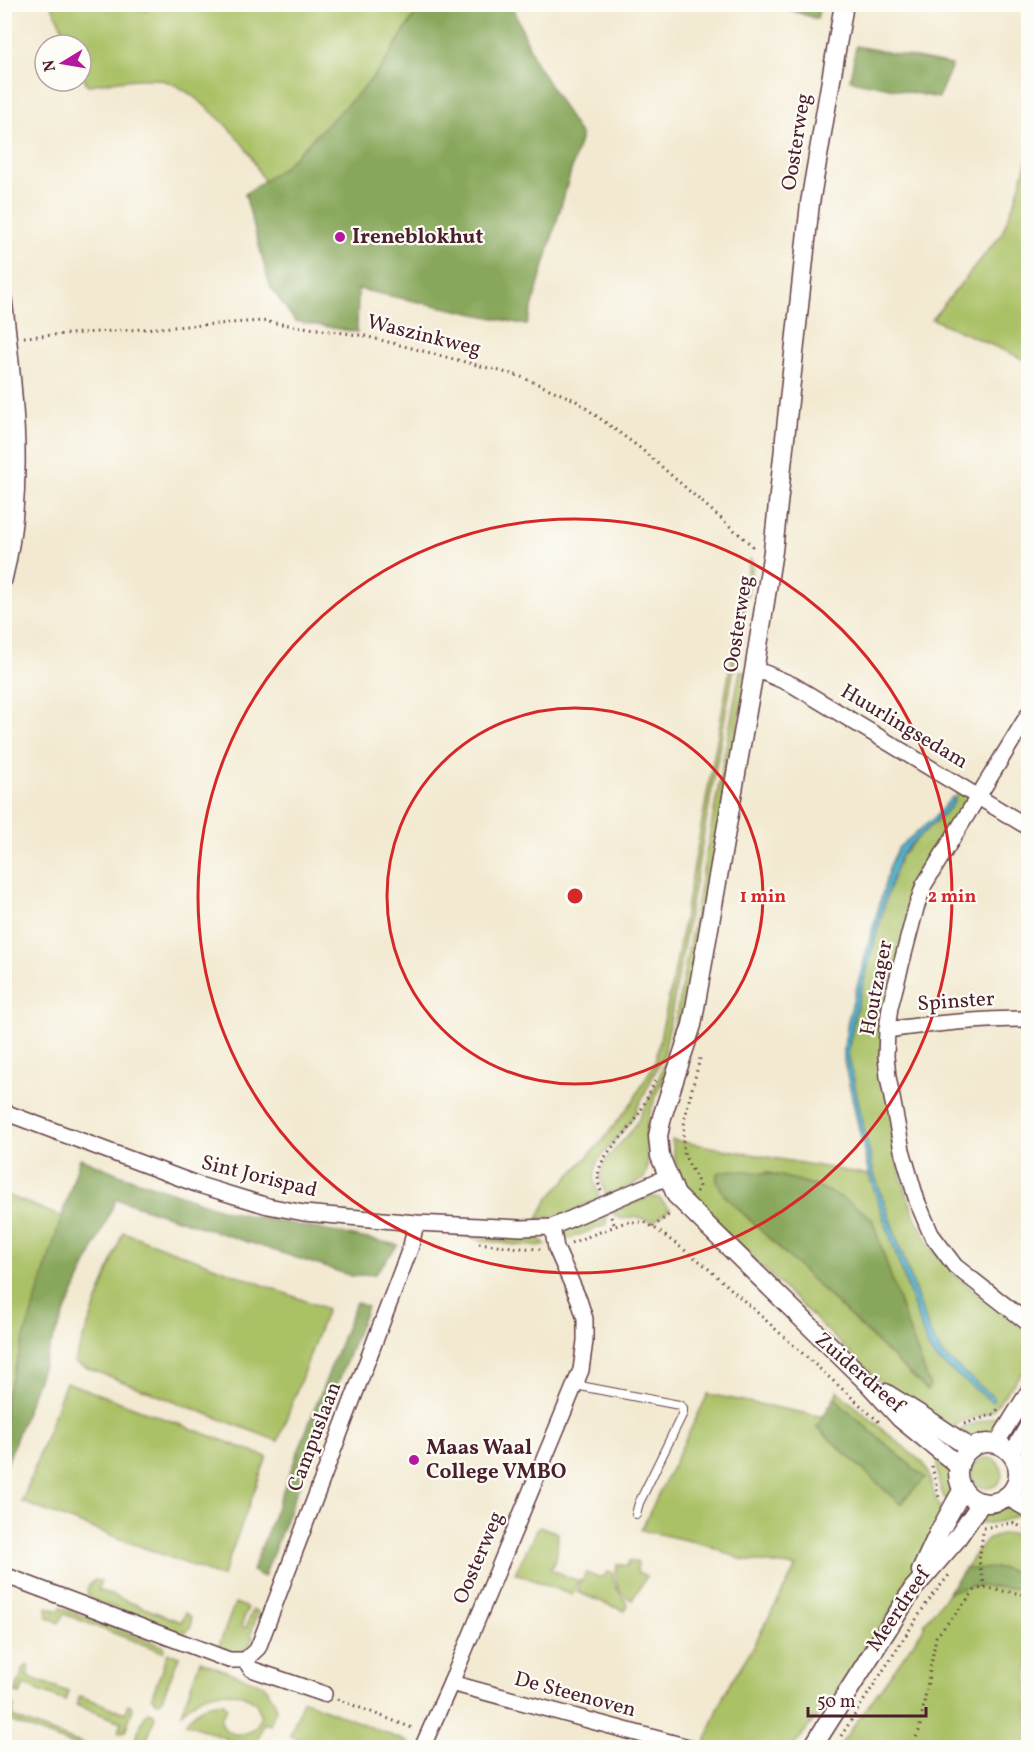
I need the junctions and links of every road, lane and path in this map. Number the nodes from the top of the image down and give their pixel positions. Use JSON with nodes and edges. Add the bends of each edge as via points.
{"nodes":[{"id":1,"x":844,"y":4,"type":"edge"},
{"id":2,"x":4,"y":299,"type":"edge"},
{"id":3,"x":9,"y":338,"type":"junction"},
{"id":4,"x":758,"y":537,"type":"dead end"},
{"id":5,"x":765,"y":550,"type":"junction"},
{"id":6,"x":755,"y":559,"type":"dead end"},
{"id":7,"x":4,"y":580,"type":"edge"},
{"id":8,"x":754,"y":671,"type":"junction"},
{"id":9,"x":1029,"y":715,"type":"edge"},
{"id":10,"x":979,"y":798,"type":"junction"},
{"id":11,"x":1029,"y":827,"type":"edge"},
{"id":12,"x":1029,"y":1019,"type":"edge"},
{"id":13,"x":887,"y":1030,"type":"junction"},
{"id":14,"x":659,"y":1072,"type":"dead end"},
{"id":15,"x":4,"y":1112,"type":"edge"},
{"id":16,"x":667,"y":1177,"type":"junction"},
{"id":17,"x":606,"y":1204,"type":"junction"},
{"id":18,"x":416,"y":1223,"type":"junction"},
{"id":19,"x":615,"y":1226,"type":"junction"},
{"id":20,"x":552,"y":1227,"type":"junction"},
{"id":21,"x":509,"y":1247,"type":"dead end"},
{"id":22,"x":556,"y":1248,"type":"junction"},
{"id":23,"x":1029,"y":1323,"type":"edge"},
{"id":24,"x":868,"y":1383,"type":"junction"},
{"id":25,"x":575,"y":1385,"type":"junction"},
{"id":26,"x":1029,"y":1392,"type":"edge"},
{"id":27,"x":1029,"y":1425,"type":"edge"},
{"id":28,"x":884,"y":1426,"type":"dead end"},
{"id":29,"x":970,"y":1449,"type":"junction"},
{"id":30,"x":1004,"y":1449,"type":"junction"},
{"id":31,"x":929,"y":1462,"type":"dead end"},
{"id":32,"x":959,"y":1466,"type":"junction"},
{"id":33,"x":1023,"y":1482,"type":"edge"},
{"id":34,"x":963,"y":1489,"type":"junction"},
{"id":35,"x":1007,"y":1496,"type":"junction"},
{"id":36,"x":982,"y":1502,"type":"junction"},
{"id":37,"x":1029,"y":1508,"type":"edge"},
{"id":38,"x":950,"y":1512,"type":"junction"},
{"id":39,"x":636,"y":1514,"type":"dead end"},
{"id":40,"x":975,"y":1525,"type":"junction"},
{"id":41,"x":1029,"y":1530,"type":"edge"},
{"id":42,"x":974,"y":1542,"type":"dead end"},
{"id":43,"x":954,"y":1569,"type":"dead end"},
{"id":44,"x":4,"y":1575,"type":"edge"},
{"id":45,"x":985,"y":1588,"type":"junction"},
{"id":46,"x":913,"y":1590,"type":"junction"},
{"id":47,"x":1029,"y":1595,"type":"edge"},
{"id":48,"x":245,"y":1660,"type":"junction"},
{"id":49,"x":451,"y":1683,"type":"junction"},
{"id":50,"x":324,"y":1694,"type":"joint"},
{"id":51,"x":816,"y":1740,"type":"edge"},
{"id":52,"x":838,"y":1740,"type":"dead end"},
{"id":53,"x":425,"y":1741,"type":"edge"},
{"id":54,"x":688,"y":1747,"type":"edge"},
{"id":55,"x":805,"y":1748,"type":"edge"},
{"id":56,"x":911,"y":1748,"type":"edge"}],
"edges":[{"from":1,"to":5,"type":"street","name":"Oosterweg","via":[[810,202]]},
{"from":2,"to":3,"type":"street"},
{"from":3,"to":5,"type":"path","name":"Waszinkweg","via":[[261,321],[365,336],[519,376],[575,400]]},
{"from":3,"to":7,"type":"street","via":[[16,416],[17,507]]},
{"from":4,"to":5,"type":"path","name":"Oosterweg"},
{"from":5,"to":6,"type":"path","name":"Oosterweg"},
{"from":5,"to":8,"type":"street","name":"Oosterweg"},
{"from":8,"to":10,"type":"street","name":"Huurlingsedam","via":[[793,685]]},
{"from":8,"to":16,"type":"street","name":"Oosterweg","via":[[692,1025],[658,1136]]},
{"from":9,"to":10,"type":"street","name":"Houtzager"},
{"from":10,"to":11,"type":"street","name":"Huurlingsedam"},
{"from":10,"to":13,"type":"street","name":"Houtzager","via":[[924,885]]},
{"from":12,"to":13,"type":"street","name":"Spinster","via":[[955,1020]]},
{"from":13,"to":23,"type":"street","name":"Houtzager","via":[[888,1077],[902,1150],[931,1234],[955,1266]]},
{"from":14,"to":17,"type":"path","via":[[636,1119],[602,1159],[599,1186]]},
{"from":15,"to":18,"type":"street","name":"Sint Jorispad","via":[[257,1203],[304,1213]]},
{"from":16,"to":17,"type":"street"},
{"from":16,"to":24,"type":"street","name":"Zuiderdreef","via":[[676,1195],[702,1222]]},
{"from":17,"to":19,"type":"path"},
{"from":17,"to":20,"type":"street"},
{"from":18,"to":20,"type":"street","name":"Sint Jorispad"},
{"from":18,"to":48,"type":"street","name":"Campuslaan","via":[[411,1246],[258,1648]]},
{"from":19,"to":22,"type":"path"},
{"from":19,"to":28,"type":"path","name":"Zuiderdreef","via":[[644,1222],[702,1263]]},
{"from":20,"to":22,"type":"street","name":"Oosterweg"},
{"from":21,"to":22,"type":"path"},
{"from":22,"to":25,"type":"street","name":"Oosterweg","via":[[585,1319],[581,1370]]},
{"from":24,"to":29,"type":"street","name":"Zuiderdreef"},
{"from":24,"to":32,"type":"street","name":"Zuiderdreef","via":[[900,1418]]},
{"from":25,"to":39,"type":"lane","via":[[683,1408]]},
{"from":25,"to":49,"type":"street","name":"Oosterweg"},
{"from":26,"to":30,"type":"street"},
{"from":27,"to":30,"type":"street"},
{"from":29,"to":30,"type":"street","via":[[978,1444]]},
{"from":29,"to":32,"type":"street"},
{"from":30,"to":33,"type":"street","via":[[1015,1461]]},
{"from":31,"to":38,"type":"path","via":[[939,1496]]},
{"from":32,"to":34,"type":"street","via":[[958,1478]]},
{"from":33,"to":35,"type":"street","via":[[1015,1485]]},
{"from":34,"to":36,"type":"street"},
{"from":34,"to":38,"type":"street","name":"Meerdreef"},
{"from":35,"to":36,"type":"street"},
{"from":35,"to":37,"type":"street"},
{"from":36,"to":40,"type":"street","name":"Meerdreef"},
{"from":38,"to":46,"type":"street","name":"Meerdreef"},
{"from":40,"to":41,"type":"path","via":[[1013,1523]]},
{"from":40,"to":42,"type":"path"},
{"from":40,"to":45,"type":"path"},
{"from":40,"to":46,"type":"street","name":"Meerdreef","via":[[955,1541]]},
{"from":43,"to":52,"type":"path","name":"Meerdreef","via":[[926,1604]]},
{"from":44,"to":48,"type":"street","via":[[229,1660]]},
{"from":45,"to":47,"type":"path"},
{"from":45,"to":56,"type":"path","via":[[976,1589],[936,1637],[919,1731]]},
{"from":46,"to":51,"type":"street","name":"Meerdreef"},
{"from":48,"to":50,"type":"street","via":[[251,1669]]},
{"from":49,"to":53,"type":"street","name":"Oosterweg"},
{"from":49,"to":54,"type":"street","name":"De Steenoven"},
{"from":50,"to":53,"type":"path"},
{"from":51,"to":55,"type":"street","name":"Meerdreef"}]}
